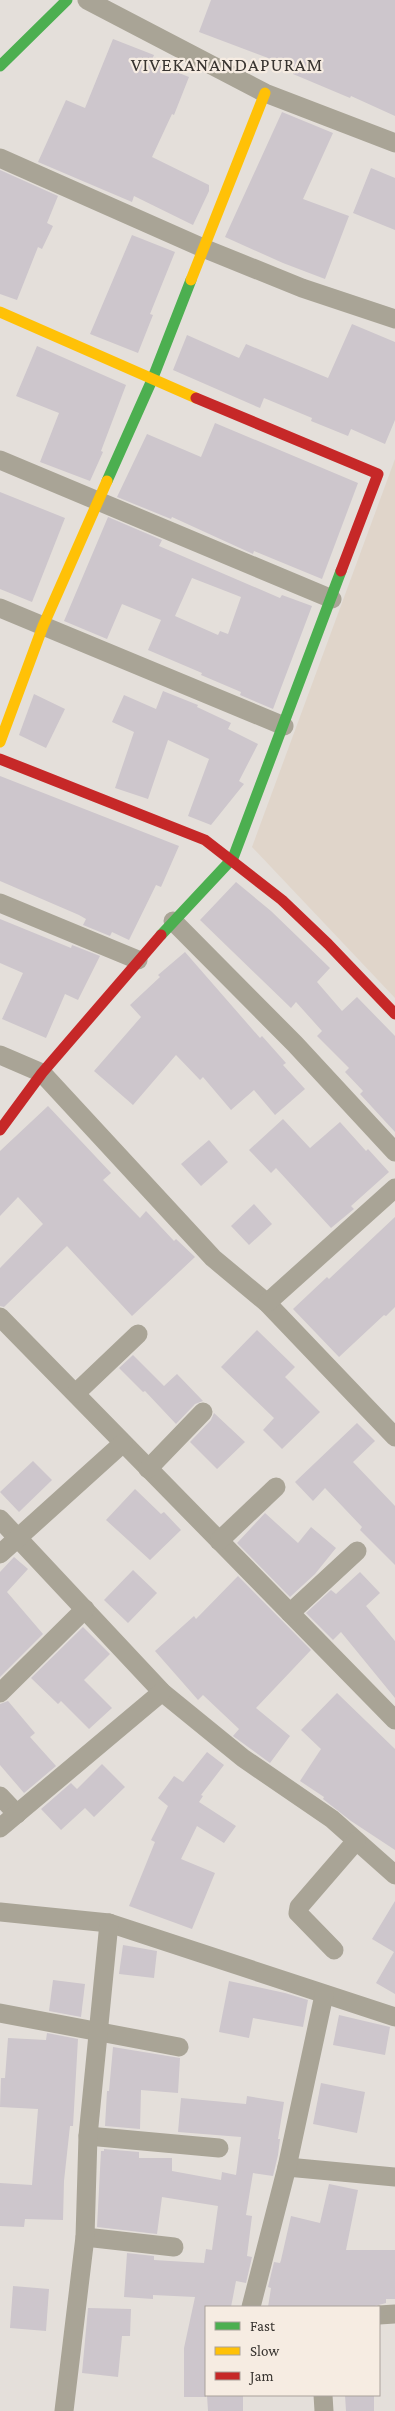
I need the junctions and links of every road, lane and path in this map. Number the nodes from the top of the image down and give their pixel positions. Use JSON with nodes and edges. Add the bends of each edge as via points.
{"nodes":[{"id":1,"x":67,"y":0,"type":"edge"},
{"id":2,"x":87,"y":0,"type":"edge"},
{"id":3,"x":0,"y":66,"type":"edge"},
{"id":4,"x":265,"y":92,"type":"junction"},
{"id":5,"x":395,"y":143,"type":"edge"},
{"id":6,"x":0,"y":158,"type":"edge"},
{"id":7,"x":204,"y":248,"type":"junction"},
{"id":8,"x":0,"y":312,"type":"edge"},
{"id":9,"x":395,"y":319,"type":"edge"},
{"id":10,"x":152,"y":380,"type":"junction"},
{"id":11,"x":0,"y":460,"type":"edge"},
{"id":12,"x":98,"y":500,"type":"junction"},
{"id":13,"x":332,"y":599,"type":"junction"},
{"id":14,"x":0,"y":608,"type":"edge"},
{"id":15,"x":43,"y":626,"type":"junction"},
{"id":16,"x":284,"y":726,"type":"junction"},
{"id":17,"x":0,"y":742,"type":"edge"},
{"id":18,"x":0,"y":759,"type":"edge"},
{"id":19,"x":233,"y":858,"type":"junction"},
{"id":20,"x":0,"y":903,"type":"edge"},
{"id":21,"x":173,"y":920,"type":"junction"},
{"id":22,"x":138,"y":960,"type":"junction"},
{"id":23,"x":395,"y":1014,"type":"edge"},
{"id":24,"x":0,"y":1055,"type":"edge"},
{"id":25,"x":42,"y":1073,"type":"junction"},
{"id":26,"x":0,"y":1130,"type":"edge"},
{"id":27,"x":395,"y":1152,"type":"edge"},
{"id":28,"x":395,"y":1188,"type":"edge"},
{"id":29,"x":267,"y":1303,"type":"junction"},
{"id":30,"x":0,"y":1316,"type":"edge"},
{"id":31,"x":138,"y":1334,"type":"dead end"},
{"id":32,"x":76,"y":1393,"type":"junction"},
{"id":33,"x":203,"y":1412,"type":"dead end"},
{"id":34,"x":395,"y":1437,"type":"edge"},
{"id":35,"x":123,"y":1443,"type":"junction"},
{"id":36,"x":148,"y":1469,"type":"junction"},
{"id":37,"x":276,"y":1487,"type":"dead end"},
{"id":38,"x":0,"y":1519,"type":"edge"},
{"id":39,"x":18,"y":1538,"type":"junction"},
{"id":40,"x":219,"y":1541,"type":"junction"},
{"id":41,"x":357,"y":1551,"type":"dead end"},
{"id":42,"x":0,"y":1554,"type":"edge"},
{"id":43,"x":85,"y":1609,"type":"junction"},
{"id":44,"x":290,"y":1613,"type":"junction"},
{"id":45,"x":162,"y":1692,"type":"junction"},
{"id":46,"x":0,"y":1693,"type":"edge"},
{"id":47,"x":395,"y":1720,"type":"edge"},
{"id":48,"x":0,"y":1796,"type":"edge"},
{"id":49,"x":17,"y":1814,"type":"junction"},
{"id":50,"x":0,"y":1828,"type":"edge"},
{"id":51,"x":356,"y":1841,"type":"junction"},
{"id":52,"x":395,"y":1875,"type":"edge"},
{"id":53,"x":0,"y":1912,"type":"edge"},
{"id":54,"x":109,"y":1923,"type":"junction"},
{"id":55,"x":334,"y":1950,"type":"dead end"},
{"id":56,"x":324,"y":1995,"type":"junction"},
{"id":57,"x":0,"y":2013,"type":"edge"},
{"id":58,"x":395,"y":2017,"type":"edge"},
{"id":59,"x":99,"y":2031,"type":"junction"},
{"id":60,"x":179,"y":2047,"type":"dead end"},
{"id":61,"x":88,"y":2136,"type":"junction"},
{"id":62,"x":219,"y":2148,"type":"dead end"},
{"id":63,"x":287,"y":2167,"type":"junction"},
{"id":64,"x":395,"y":2177,"type":"edge"},
{"id":65,"x":84,"y":2238,"type":"junction"},
{"id":66,"x":174,"y":2247,"type":"dead end"},
{"id":67,"x":252,"y":2306,"type":"edge"},
{"id":68,"x":395,"y":2314,"type":"edge"},
{"id":69,"x":380,"y":2315,"type":"edge"},
{"id":70,"x":323,"y":2396,"type":"edge"},
{"id":71,"x":64,"y":2411,"type":"edge"},
{"id":72,"x":324,"y":2411,"type":"edge"}],
"edges":[{"from":1,"to":3,"type":"street"},
{"from":2,"to":4,"type":"street"},
{"from":4,"to":5,"type":"street"},
{"from":4,"to":7,"type":"street"},
{"from":6,"to":7,"type":"street"},
{"from":7,"to":9,"type":"street","via":[[302,288]]},
{"from":7,"to":10,"type":"street"},
{"from":8,"to":10,"type":"street"},
{"from":10,"to":12,"type":"street"},
{"from":10,"to":13,"type":"street","via":[[378,474]]},
{"from":11,"to":12,"type":"street"},
{"from":12,"to":13,"type":"street"},
{"from":12,"to":15,"type":"street"},
{"from":13,"to":16,"type":"street"},
{"from":14,"to":15,"type":"street"},
{"from":15,"to":16,"type":"street"},
{"from":15,"to":17,"type":"street"},
{"from":16,"to":19,"type":"street"},
{"from":18,"to":19,"type":"street","via":[[205,840]]},
{"from":19,"to":21,"type":"street"},
{"from":19,"to":23,"type":"street","via":[[319,932]]},
{"from":20,"to":22,"type":"street"},
{"from":21,"to":22,"type":"street"},
{"from":21,"to":27,"type":"street","via":[[296,1044]]},
{"from":22,"to":25,"type":"street"},
{"from":24,"to":25,"type":"street"},
{"from":25,"to":26,"type":"street"},
{"from":25,"to":29,"type":"street","via":[[213,1258]]},
{"from":28,"to":29,"type":"street"},
{"from":29,"to":34,"type":"street"},
{"from":30,"to":32,"type":"street"},
{"from":31,"to":32,"type":"street"},
{"from":32,"to":35,"type":"street"},
{"from":33,"to":36,"type":"street"},
{"from":35,"to":36,"type":"street"},
{"from":35,"to":39,"type":"street"},
{"from":36,"to":40,"type":"street"},
{"from":37,"to":40,"type":"street"},
{"from":38,"to":39,"type":"street"},
{"from":39,"to":42,"type":"street"},
{"from":39,"to":43,"type":"street"},
{"from":40,"to":44,"type":"street"},
{"from":41,"to":44,"type":"street"},
{"from":43,"to":45,"type":"street"},
{"from":43,"to":46,"type":"street"},
{"from":44,"to":47,"type":"street"},
{"from":45,"to":49,"type":"street"},
{"from":45,"to":51,"type":"street","via":[[243,1758],[332,1819]]},
{"from":48,"to":49,"type":"street"},
{"from":49,"to":50,"type":"street"},
{"from":51,"to":52,"type":"street"},
{"from":51,"to":55,"type":"street","via":[[299,1907],[298,1912]]},
{"from":53,"to":54,"type":"street"},
{"from":54,"to":56,"type":"street"},
{"from":54,"to":59,"type":"street"},
{"from":56,"to":58,"type":"street"},
{"from":56,"to":63,"type":"street"},
{"from":57,"to":59,"type":"street"},
{"from":59,"to":60,"type":"street"},
{"from":59,"to":61,"type":"street"},
{"from":61,"to":62,"type":"street"},
{"from":61,"to":65,"type":"street"},
{"from":63,"to":64,"type":"street"},
{"from":63,"to":67,"type":"street"},
{"from":65,"to":66,"type":"street"},
{"from":65,"to":71,"type":"street"},
{"from":68,"to":69,"type":"street"},
{"from":70,"to":72,"type":"street"}]}
